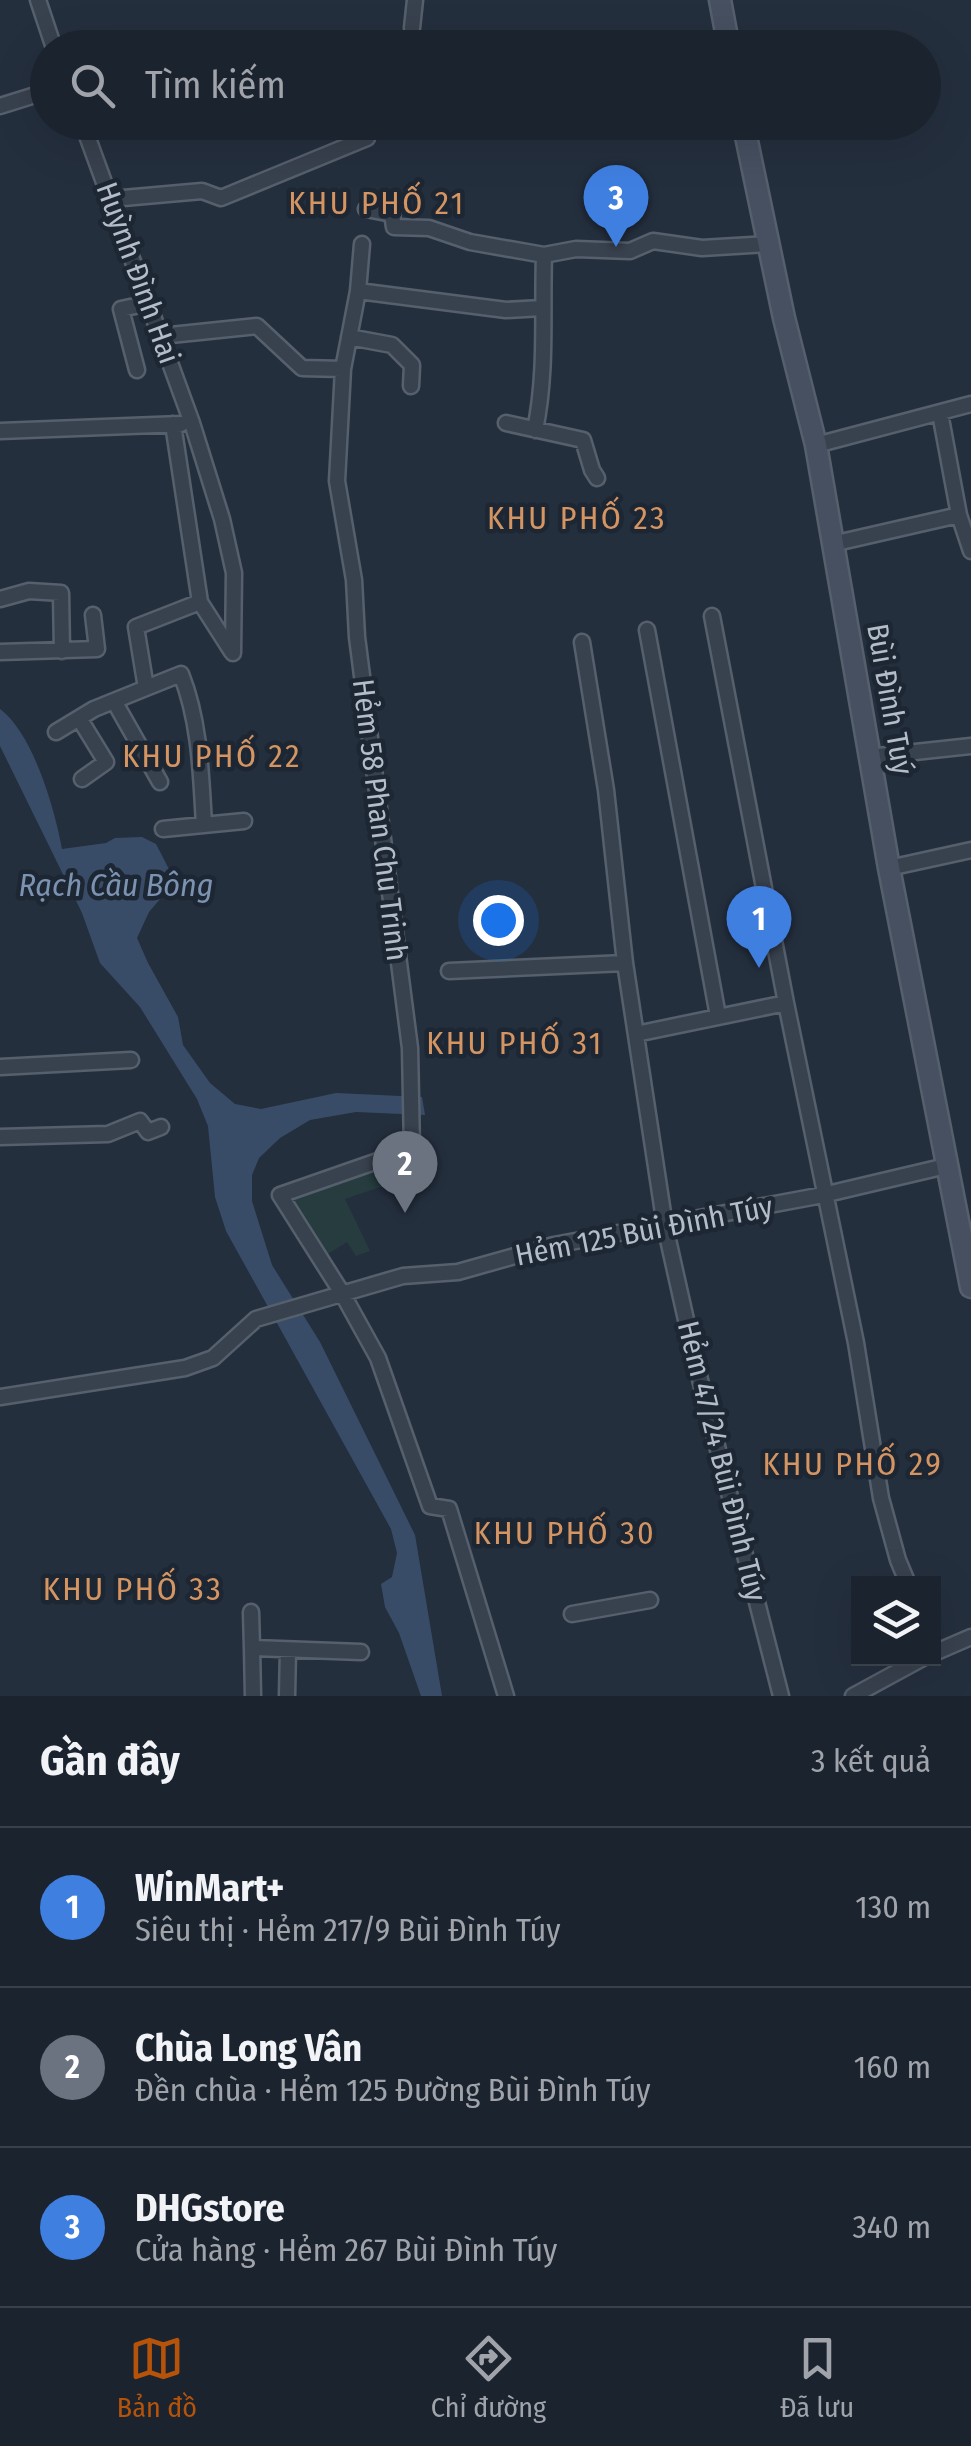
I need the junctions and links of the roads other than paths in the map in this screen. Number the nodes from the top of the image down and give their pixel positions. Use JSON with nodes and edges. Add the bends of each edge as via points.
{"nodes":[{"id":1,"x":38,"y":0,"type":"edge"},
{"id":2,"x":415,"y":0,"type":"edge"},
{"id":3,"x":720,"y":0,"type":"edge"},
{"id":4,"x":412,"y":28,"type":"dead end"},
{"id":5,"x":48,"y":30,"type":"edge"},
{"id":6,"x":726,"y":30,"type":"edge"},
{"id":7,"x":30,"y":97,"type":"edge"},
{"id":8,"x":0,"y":106,"type":"edge"},
{"id":9,"x":89,"y":140,"type":"edge"},
{"id":10,"x":363,"y":140,"type":"edge"},
{"id":11,"x":748,"y":140,"type":"edge"},
{"id":12,"x":112,"y":199,"type":"junction"},
{"id":13,"x":366,"y":209,"type":"dead end"},
{"id":14,"x":362,"y":244,"type":"dead end"},
{"id":15,"x":768,"y":244,"type":"junction"},
{"id":16,"x":544,"y":255,"type":"junction"},
{"id":17,"x":358,"y":291,"type":"junction"},
{"id":18,"x":149,"y":303,"type":"junction"},
{"id":19,"x":542,"y":308,"type":"junction"},
{"id":20,"x":161,"y":336,"type":"junction"},
{"id":21,"x":349,"y":337,"type":"junction"},
{"id":22,"x":343,"y":368,"type":"junction"},
{"id":23,"x":137,"y":370,"type":"dead end"},
{"id":24,"x":411,"y":386,"type":"dead end"},
{"id":25,"x":971,"y":404,"type":"edge"},
{"id":26,"x":940,"y":413,"type":"junction"},
{"id":27,"x":192,"y":423,"type":"junction"},
{"id":28,"x":506,"y":423,"type":"dead end"},
{"id":29,"x":174,"y":424,"type":"junction"},
{"id":30,"x":535,"y":430,"type":"junction"},
{"id":31,"x":0,"y":431,"type":"edge"},
{"id":32,"x":816,"y":445,"type":"junction"},
{"id":33,"x":598,"y":478,"type":"dead end"},
{"id":34,"x":960,"y":515,"type":"junction"},
{"id":35,"x":832,"y":544,"type":"junction"},
{"id":36,"x":971,"y":551,"type":"edge"},
{"id":37,"x":0,"y":599,"type":"edge"},
{"id":38,"x":200,"y":602,"type":"junction"},
{"id":39,"x":93,"y":615,"type":"dead end"},
{"id":40,"x":712,"y":616,"type":"dead end"},
{"id":41,"x":647,"y":630,"type":"dead end"},
{"id":42,"x":582,"y":642,"type":"dead end"},
{"id":43,"x":62,"y":651,"type":"junction"},
{"id":44,"x":0,"y":652,"type":"edge"},
{"id":45,"x":146,"y":688,"type":"junction"},
{"id":46,"x":114,"y":701,"type":"junction"},
{"id":47,"x":78,"y":718,"type":"junction"},
{"id":48,"x":56,"y":732,"type":"dead end"},
{"id":49,"x":971,"y":746,"type":"edge"},
{"id":50,"x":870,"y":757,"type":"junction"},
{"id":51,"x":82,"y":779,"type":"dead end"},
{"id":52,"x":160,"y":782,"type":"dead end"},
{"id":53,"x":244,"y":821,"type":"dead end"},
{"id":54,"x":204,"y":825,"type":"junction"},
{"id":55,"x":163,"y":828,"type":"dead end"},
{"id":56,"x":971,"y":850,"type":"edge"},
{"id":57,"x":889,"y":868,"type":"junction"},
{"id":58,"x":625,"y":963,"type":"junction"},
{"id":59,"x":449,"y":971,"type":"dead end"},
{"id":60,"x":786,"y":1003,"type":"junction"},
{"id":61,"x":718,"y":1016,"type":"junction"},
{"id":62,"x":636,"y":1034,"type":"junction"},
{"id":63,"x":131,"y":1060,"type":"dead end"},
{"id":64,"x":0,"y":1067,"type":"edge"},
{"id":65,"x":162,"y":1127,"type":"dead end"},
{"id":66,"x":0,"y":1137,"type":"edge"},
{"id":67,"x":946,"y":1166,"type":"junction"},
{"id":68,"x":823,"y":1195,"type":"junction"},
{"id":69,"x":664,"y":1226,"type":"junction"},
{"id":70,"x":971,"y":1287,"type":"edge"},
{"id":71,"x":342,"y":1293,"type":"junction"},
{"id":72,"x":0,"y":1398,"type":"edge"},
{"id":73,"x":905,"y":1576,"type":"edge"},
{"id":74,"x":650,"y":1600,"type":"dead end"},
{"id":75,"x":251,"y":1612,"type":"dead end"},
{"id":76,"x":572,"y":1614,"type":"dead end"},
{"id":77,"x":971,"y":1637,"type":"edge"},
{"id":78,"x":252,"y":1648,"type":"junction"},
{"id":79,"x":941,"y":1649,"type":"edge"},
{"id":80,"x":288,"y":1650,"type":"junction"},
{"id":81,"x":361,"y":1652,"type":"dead end"},
{"id":82,"x":907,"y":1666,"type":"edge"},
{"id":83,"x":252,"y":1696,"type":"edge"},
{"id":84,"x":287,"y":1696,"type":"edge"},
{"id":85,"x":506,"y":1696,"type":"edge"},
{"id":86,"x":781,"y":1696,"type":"edge"},
{"id":87,"x":853,"y":1696,"type":"edge"}],
"edges":[{"from":1,"to":5,"type":"street"},
{"from":2,"to":4,"type":"street"},
{"from":3,"to":6,"type":"street"},
{"from":7,"to":8,"type":"street"},
{"from":9,"to":12,"type":"street","name":"Huỳnh Đình Hai"},
{"from":10,"to":12,"type":"street","via":[[221,198],[202,191]]},
{"from":11,"to":15,"type":"street","name":"Bùi Đình Tuý"},
{"from":12,"to":18,"type":"street","name":"Huỳnh Đình Hai"},
{"from":13,"to":16,"type":"street","via":[[392,214],[394,227],[430,228]]},
{"from":14,"to":17,"type":"street","name":"Hẻm 58 Phan Chu Trinh"},
{"from":15,"to":16,"type":"street","via":[[702,248],[653,241],[630,250]]},
{"from":15,"to":32,"type":"street","name":"Bùi Đình Tuý"},
{"from":16,"to":19,"type":"street"},
{"from":17,"to":19,"type":"street","via":[[506,310]]},
{"from":17,"to":21,"type":"street","name":"Hẻm 58 Phan Chu Trinh"},
{"from":18,"to":20,"type":"street","name":"Huỳnh Đình Hai"},
{"from":18,"to":23,"type":"street","via":[[121,309]]},
{"from":19,"to":30,"type":"street","via":[[545,351]]},
{"from":20,"to":22,"type":"street","via":[[257,326],[302,368]]},
{"from":20,"to":27,"type":"street","name":"Huỳnh Đình Hai"},
{"from":21,"to":22,"type":"street","name":"Hẻm 58 Phan Chu Trinh"},
{"from":21,"to":24,"type":"street","via":[[392,345],[412,365]]},
{"from":22,"to":71,"type":"street","name":"Hẻm 58 Phan Chu Trinh","via":[[337,482],[410,1059],[412,1149],[280,1195]]},
{"from":25,"to":26,"type":"street"},
{"from":26,"to":32,"type":"street"},
{"from":26,"to":34,"type":"street"},
{"from":27,"to":29,"type":"street"},
{"from":27,"to":38,"type":"street","name":"Huỳnh Đình Hai","via":[[230,550],[233,653]]},
{"from":28,"to":30,"type":"street"},
{"from":29,"to":31,"type":"street"},
{"from":29,"to":38,"type":"street"},
{"from":30,"to":33,"type":"street","via":[[583,440]]},
{"from":32,"to":35,"type":"street","name":"Bùi Đình Tuý"},
{"from":34,"to":35,"type":"street"},
{"from":34,"to":36,"type":"street"},
{"from":35,"to":50,"type":"street","name":"Bùi Đình Tuý"},
{"from":37,"to":43,"type":"street","via":[[61,593]]},
{"from":38,"to":45,"type":"street","via":[[136,627]]},
{"from":39,"to":43,"type":"street","via":[[96,649]]},
{"from":40,"to":60,"type":"street"},
{"from":41,"to":61,"type":"street"},
{"from":42,"to":58,"type":"street","name":"Hẻm 47/24 Bùi Đình Túy"},
{"from":43,"to":44,"type":"street"},
{"from":45,"to":46,"type":"street"},
{"from":45,"to":54,"type":"street","via":[[182,674],[199,748]]},
{"from":46,"to":47,"type":"street"},
{"from":46,"to":52,"type":"street"},
{"from":47,"to":48,"type":"street"},
{"from":47,"to":51,"type":"street","via":[[106,762]]},
{"from":49,"to":50,"type":"street"},
{"from":50,"to":57,"type":"street","name":"Bùi Đình Tuý"},
{"from":53,"to":54,"type":"street"},
{"from":54,"to":55,"type":"street"},
{"from":56,"to":57,"type":"street"},
{"from":57,"to":67,"type":"street","name":"Bùi Đình Tuý"},
{"from":58,"to":59,"type":"street"},
{"from":58,"to":62,"type":"street","name":"Hẻm 47/24 Bùi Đình Túy"},
{"from":60,"to":61,"type":"street"},
{"from":60,"to":68,"type":"street"},
{"from":61,"to":62,"type":"street"},
{"from":62,"to":69,"type":"street","name":"Hẻm 47/24 Bùi Đình Túy"},
{"from":63,"to":64,"type":"street"},
{"from":65,"to":66,"type":"street","via":[[148,1132],[140,1121],[108,1134]]},
{"from":67,"to":68,"type":"street","name":"Hẻm 125 Bùi Đình Túy"},
{"from":67,"to":70,"type":"street","name":"Bùi Đình Tuý"},
{"from":68,"to":69,"type":"street","name":"Hẻm 125 Bùi Đình Túy"},
{"from":68,"to":73,"type":"street","via":[[881,1498]]},
{"from":69,"to":71,"type":"street","name":"Hẻm 125 Bùi Đình Túy"},
{"from":69,"to":86,"type":"street","name":"Hẻm 47/24 Bùi Đình Túy"},
{"from":71,"to":72,"type":"street","name":"Hẻm 125 Bùi Đình Túy","via":[[256,1319],[213,1358],[184,1368]]},
{"from":71,"to":85,"type":"street","via":[[378,1358],[430,1506],[449,1509]]},
{"from":74,"to":76,"type":"street"},
{"from":75,"to":78,"type":"street"},
{"from":77,"to":79,"type":"street"},
{"from":78,"to":80,"type":"street"},
{"from":78,"to":83,"type":"street"},
{"from":80,"to":81,"type":"street"},
{"from":80,"to":84,"type":"street"},
{"from":82,"to":87,"type":"street"}]}
